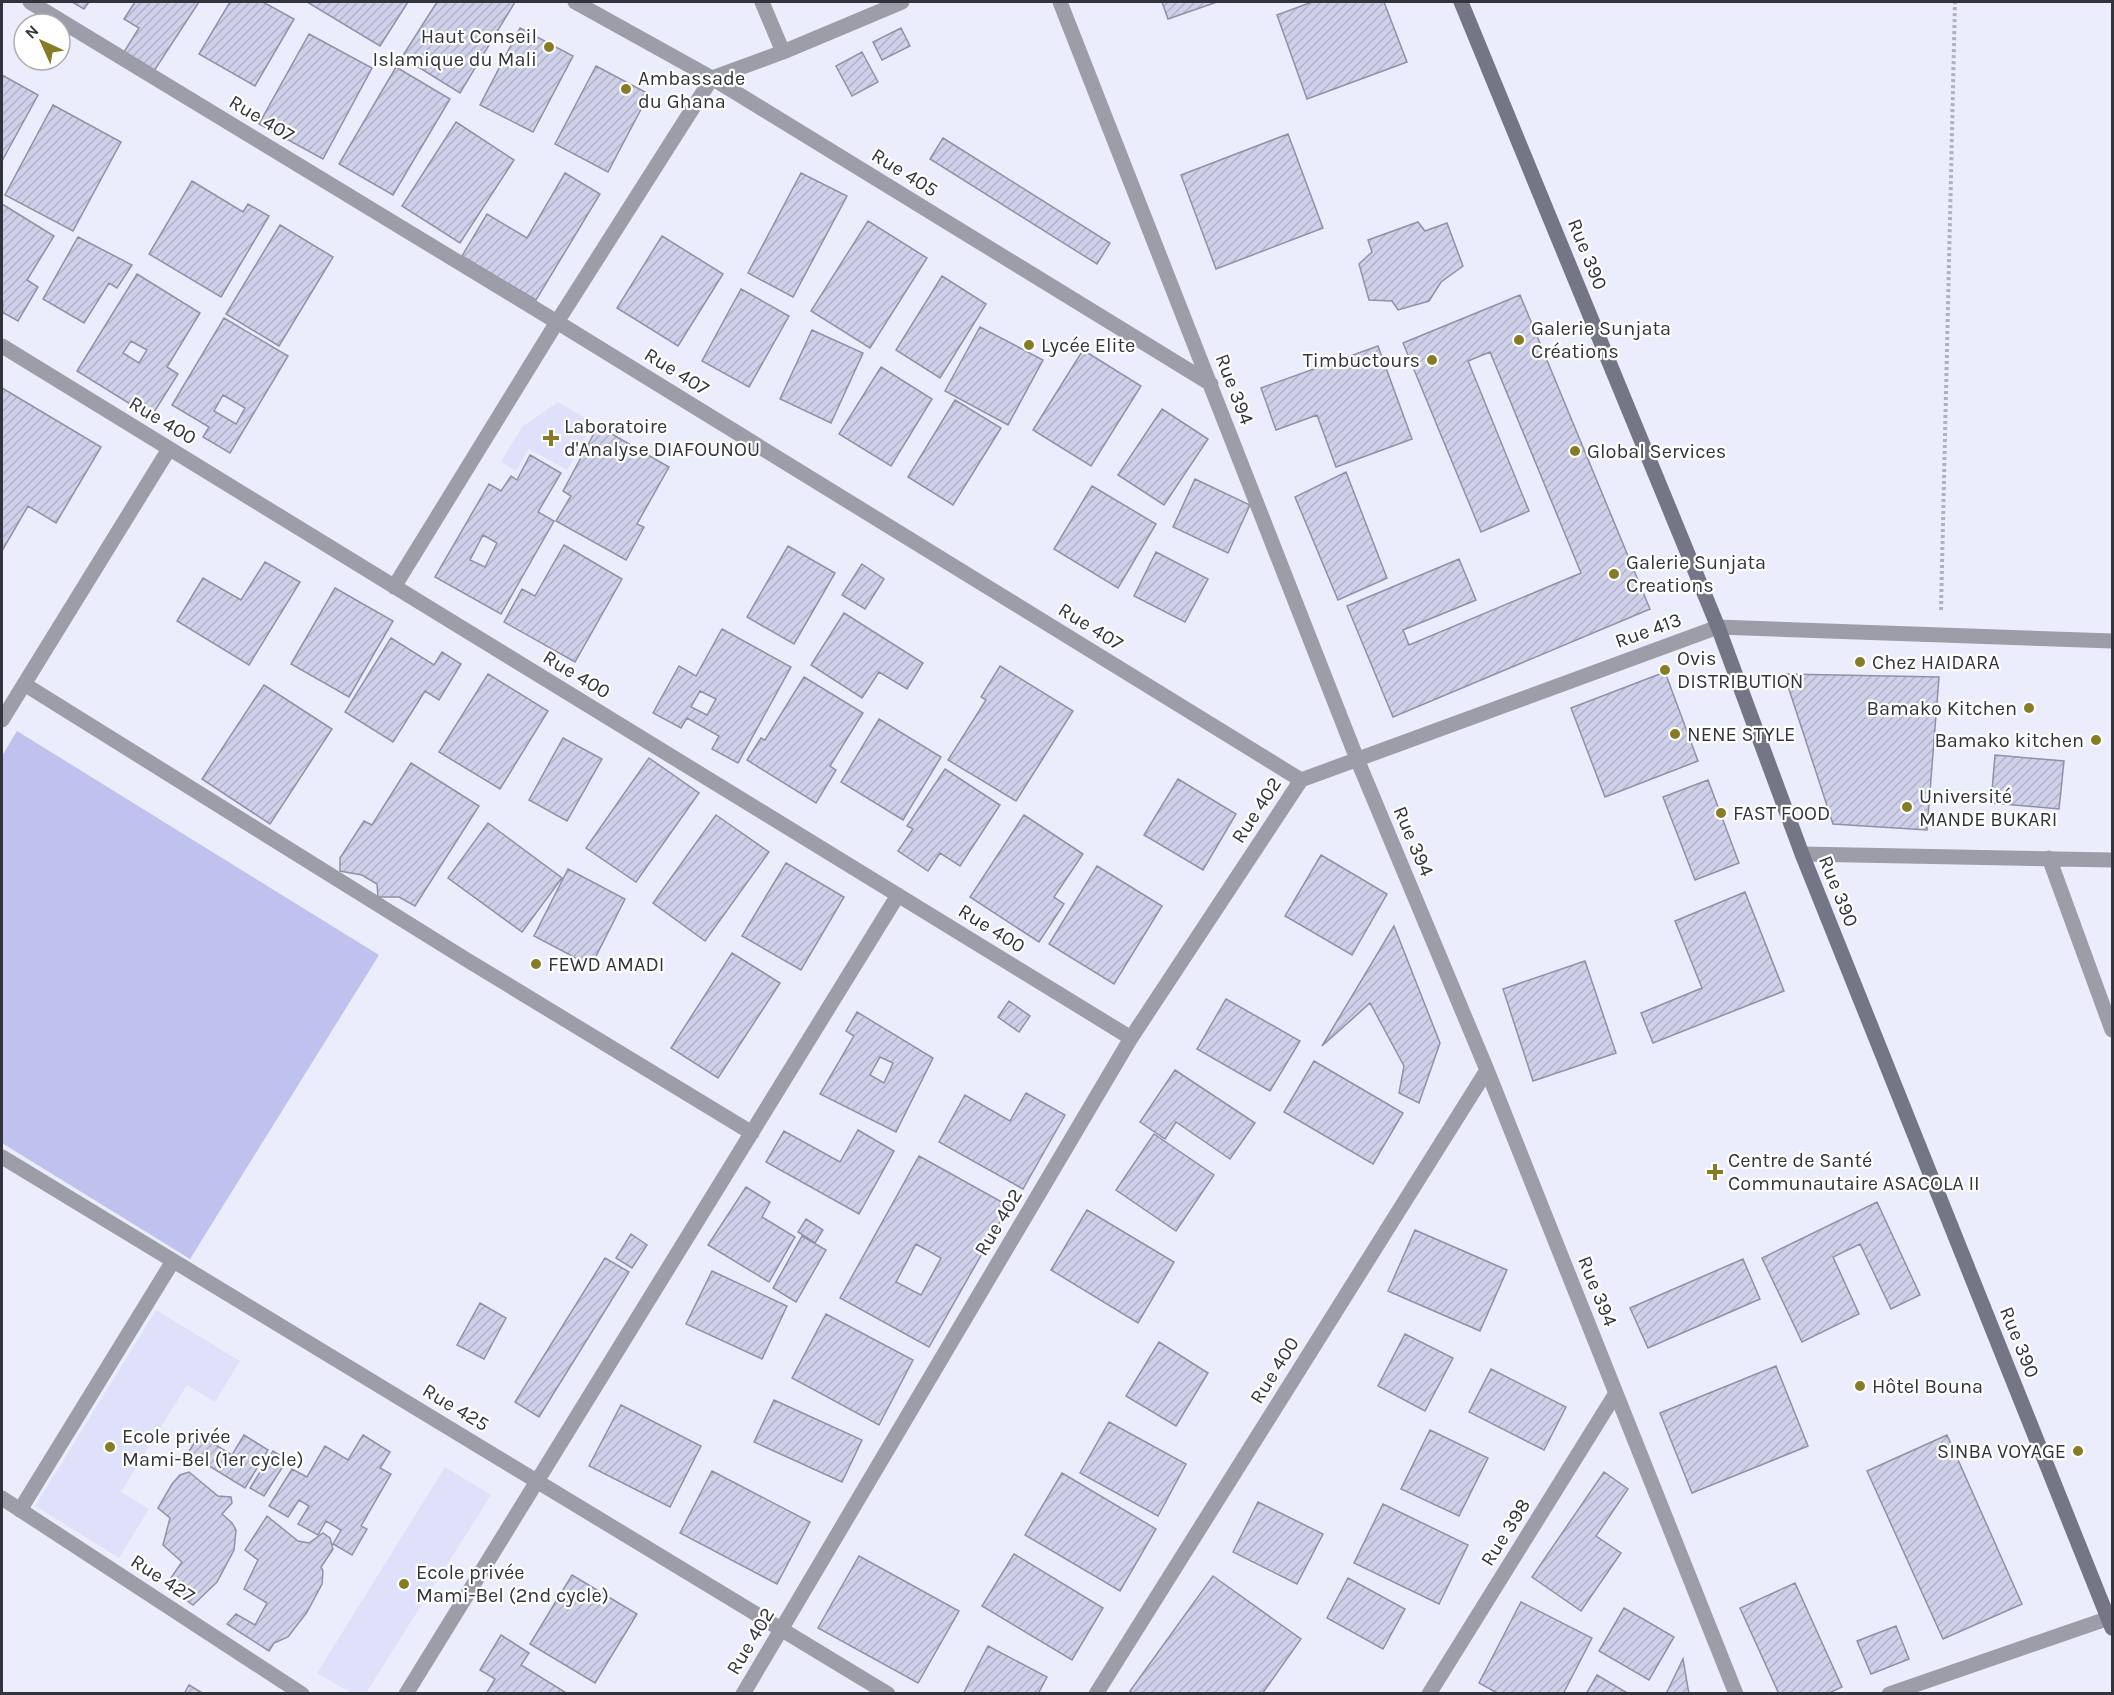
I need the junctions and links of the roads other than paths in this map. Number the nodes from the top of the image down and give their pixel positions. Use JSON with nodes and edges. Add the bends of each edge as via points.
{"nodes":[{"id":1,"x":30,"y":2,"type":"edge"},
{"id":2,"x":575,"y":2,"type":"edge"},
{"id":3,"x":762,"y":2,"type":"edge"},
{"id":4,"x":902,"y":2,"type":"edge"},
{"id":5,"x":1060,"y":2,"type":"edge"},
{"id":6,"x":1461,"y":2,"type":"edge"},
{"id":7,"x":783,"y":52,"type":"junction"},
{"id":8,"x":712,"y":78,"type":"junction"},
{"id":9,"x":557,"y":322,"type":"junction"},
{"id":10,"x":2,"y":346,"type":"edge"},
{"id":11,"x":1211,"y":384,"type":"junction"},
{"id":12,"x":169,"y":449,"type":"junction"},
{"id":13,"x":394,"y":587,"type":"junction"},
{"id":14,"x":1718,"y":627,"type":"junction"},
{"id":15,"x":2112,"y":641,"type":"edge"},
{"id":16,"x":24,"y":684,"type":"junction"},
{"id":17,"x":2,"y":720,"type":"edge"},
{"id":18,"x":1358,"y":759,"type":"junction"},
{"id":19,"x":1300,"y":780,"type":"junction"},
{"id":20,"x":1802,"y":854,"type":"junction"},
{"id":21,"x":2049,"y":858,"type":"junction"},
{"id":22,"x":2112,"y":860,"type":"edge"},
{"id":23,"x":898,"y":895,"type":"junction"},
{"id":24,"x":2112,"y":1030,"type":"edge"},
{"id":25,"x":1131,"y":1038,"type":"junction"},
{"id":26,"x":1487,"y":1070,"type":"junction"},
{"id":27,"x":752,"y":1133,"type":"junction"},
{"id":28,"x":2,"y":1157,"type":"edge"},
{"id":29,"x":173,"y":1261,"type":"junction"},
{"id":30,"x":1616,"y":1393,"type":"junction"},
{"id":31,"x":537,"y":1481,"type":"junction"},
{"id":32,"x":2,"y":1498,"type":"edge"},
{"id":33,"x":20,"y":1510,"type":"junction"},
{"id":34,"x":2111,"y":1621,"type":"edge"},
{"id":35,"x":781,"y":1629,"type":"junction"},
{"id":36,"x":302,"y":1694,"type":"edge"},
{"id":37,"x":406,"y":1694,"type":"edge"},
{"id":38,"x":743,"y":1694,"type":"edge"},
{"id":39,"x":888,"y":1694,"type":"edge"},
{"id":40,"x":1096,"y":1694,"type":"edge"},
{"id":41,"x":1429,"y":1694,"type":"edge"},
{"id":42,"x":1736,"y":1694,"type":"edge"},
{"id":43,"x":1889,"y":1694,"type":"edge"}],
"edges":[{"from":1,"to":9,"type":"street","name":"Rue 407"},
{"from":2,"to":8,"type":"street","name":"Rue 405"},
{"from":3,"to":7,"type":"street"},
{"from":4,"to":7,"type":"street"},
{"from":5,"to":11,"type":"street","name":"Rue 394"},
{"from":6,"to":14,"type":"street","name":"Rue 390"},
{"from":7,"to":8,"type":"street"},
{"from":8,"to":9,"type":"street"},
{"from":8,"to":11,"type":"street","name":"Rue 405"},
{"from":9,"to":13,"type":"street"},
{"from":9,"to":19,"type":"street","name":"Rue 407"},
{"from":10,"to":12,"type":"street","name":"Rue 400"},
{"from":11,"to":18,"type":"street","name":"Rue 394"},
{"from":12,"to":13,"type":"street","name":"Rue 400"},
{"from":12,"to":16,"type":"street"},
{"from":13,"to":23,"type":"street","name":"Rue 400"},
{"from":14,"to":15,"type":"street","name":"Rue 413"},
{"from":14,"to":18,"type":"street","name":"Rue 413"},
{"from":14,"to":20,"type":"street","name":"Rue 390"},
{"from":16,"to":17,"type":"street"},
{"from":16,"to":27,"type":"street"},
{"from":18,"to":19,"type":"street","name":"Rue 413"},
{"from":18,"to":26,"type":"street","name":"Rue 394"},
{"from":19,"to":25,"type":"street","name":"Rue 402"},
{"from":20,"to":21,"type":"street"},
{"from":20,"to":34,"type":"street","name":"Rue 390"},
{"from":21,"to":22,"type":"street"},
{"from":21,"to":24,"type":"street"},
{"from":23,"to":25,"type":"street","name":"Rue 400"},
{"from":23,"to":27,"type":"street"},
{"from":25,"to":35,"type":"street","name":"Rue 402"},
{"from":26,"to":30,"type":"street","name":"Rue 394"},
{"from":26,"to":40,"type":"street","name":"Rue 400"},
{"from":27,"to":31,"type":"street"},
{"from":28,"to":29,"type":"street","name":"Rue 425"},
{"from":29,"to":31,"type":"street","name":"Rue 425"},
{"from":29,"to":33,"type":"street"},
{"from":30,"to":41,"type":"street","name":"Rue 398"},
{"from":30,"to":42,"type":"street","name":"Rue 394"},
{"from":31,"to":35,"type":"street","name":"Rue 425"},
{"from":31,"to":37,"type":"street"},
{"from":32,"to":33,"type":"street","name":"Rue 427"},
{"from":33,"to":36,"type":"street","name":"Rue 427"},
{"from":34,"to":43,"type":"street"},
{"from":35,"to":38,"type":"street","name":"Rue 402"},
{"from":35,"to":39,"type":"street","name":"Rue 425"}]}
